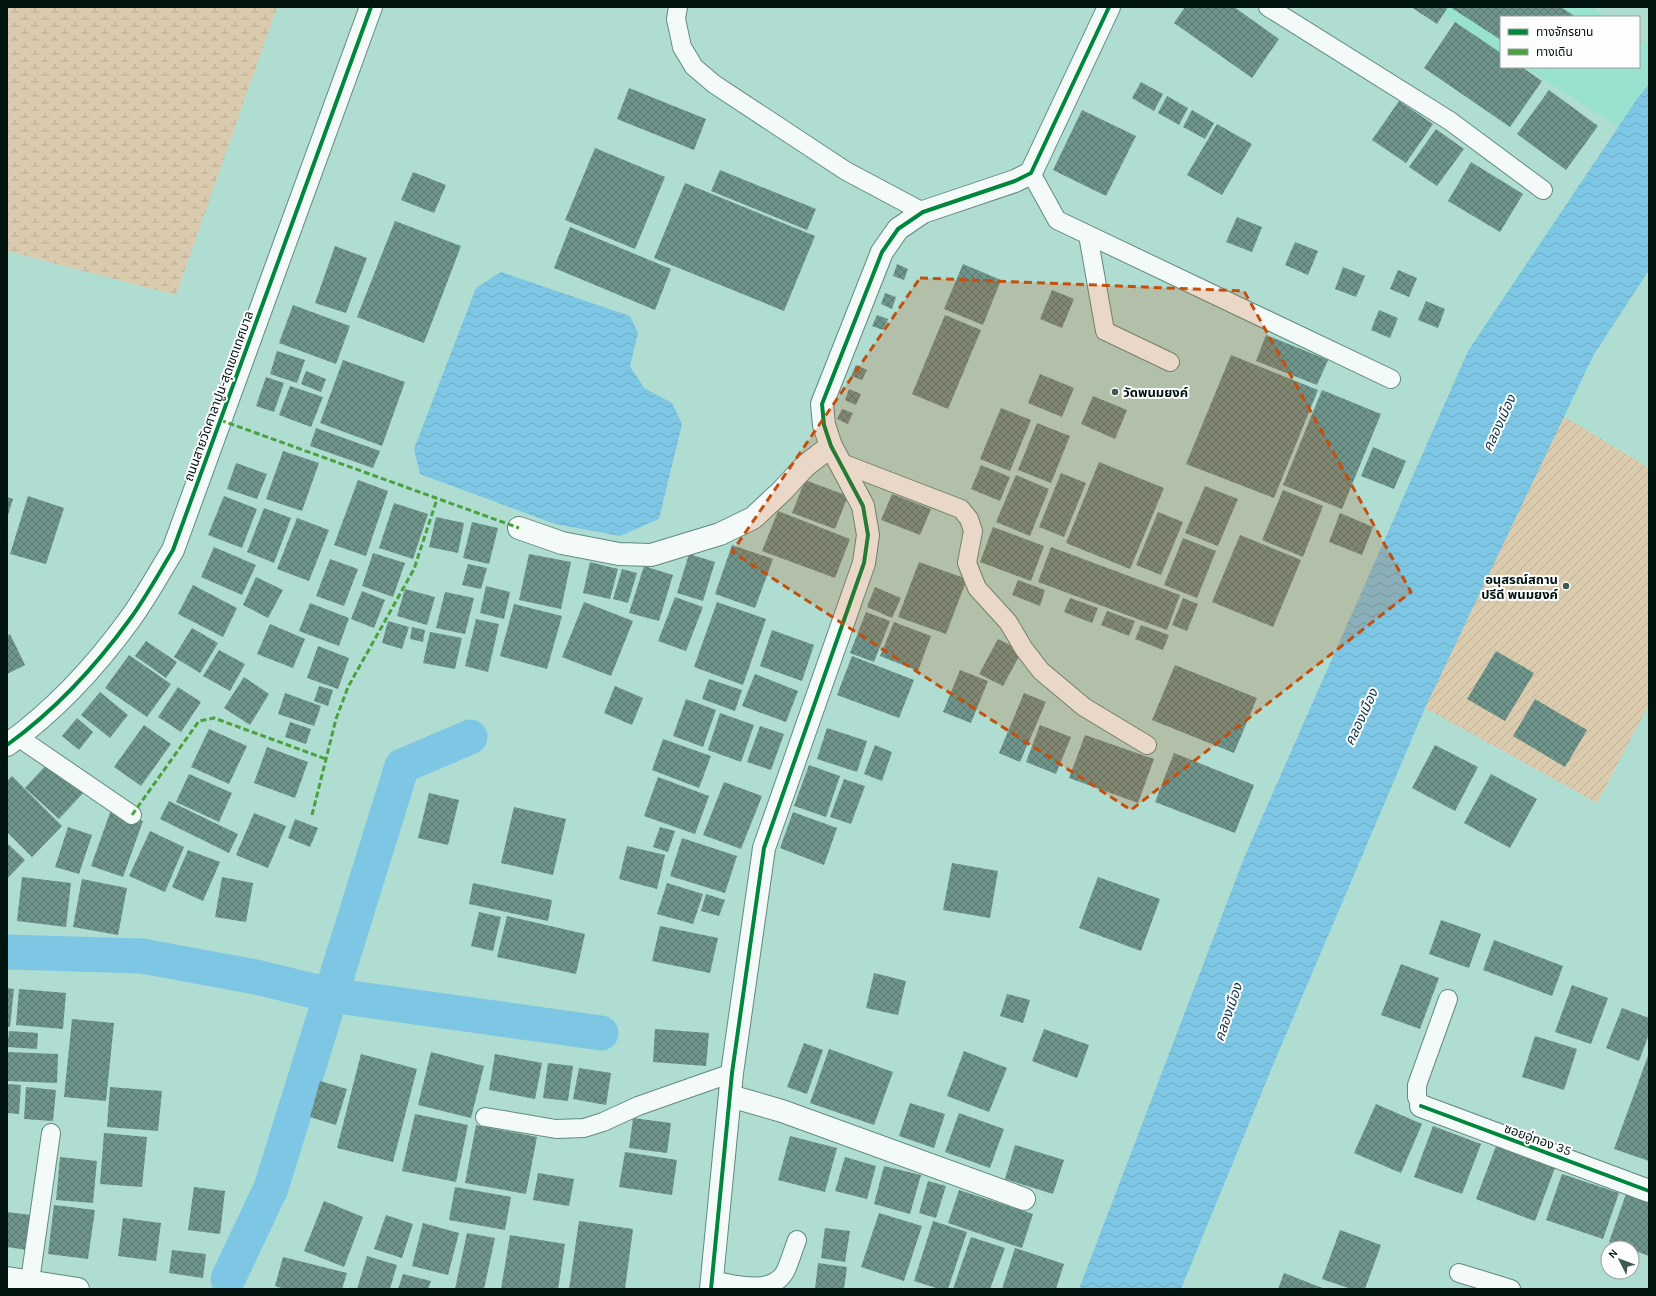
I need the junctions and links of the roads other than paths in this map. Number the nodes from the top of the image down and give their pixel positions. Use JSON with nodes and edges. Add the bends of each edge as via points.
{"nodes":[{"id":1,"x":371,"y":7,"type":"edge"},
{"id":2,"x":678,"y":7,"type":"edge"},
{"id":3,"x":1109,"y":7,"type":"edge"},
{"id":4,"x":1268,"y":7,"type":"edge"},
{"id":5,"x":1030,"y":173,"type":"junction"},
{"id":6,"x":1542,"y":190,"type":"dead end"},
{"id":7,"x":923,"y":212,"type":"junction"},
{"id":8,"x":1088,"y":235,"type":"junction"},
{"id":9,"x":1170,"y":362,"type":"dead end"},
{"id":10,"x":1391,"y":380,"type":"dead end"},
{"id":11,"x":835,"y":454,"type":"junction"},
{"id":12,"x":519,"y":528,"type":"dead end"},
{"id":13,"x":12,"y":741,"type":"edge"},
{"id":14,"x":1147,"y":745,"type":"dead end"},
{"id":15,"x":132,"y":815,"type":"dead end"},
{"id":16,"x":1448,"y":999,"type":"dead end"},
{"id":17,"x":732,"y":1073,"type":"junction"},
{"id":18,"x":730,"y":1096,"type":"junction"},
{"id":19,"x":1420,"y":1106,"type":"joint"},
{"id":20,"x":485,"y":1117,"type":"dead end"},
{"id":21,"x":51,"y":1134,"type":"dead end"},
{"id":22,"x":1649,"y":1191,"type":"edge"},
{"id":23,"x":1024,"y":1199,"type":"dead end"},
{"id":24,"x":797,"y":1240,"type":"dead end"},
{"id":25,"x":1459,"y":1273,"type":"dead end"},
{"id":26,"x":7,"y":1278,"type":"edge"},
{"id":27,"x":30,"y":1281,"type":"junction"},
{"id":28,"x":711,"y":1284,"type":"edge"},
{"id":29,"x":78,"y":1289,"type":"edge"},
{"id":30,"x":1511,"y":1289,"type":"edge"}],
"edges":[{"from":1,"to":13,"type":"street","name":"ถนนสายวัดศาลาปูน-สุดเขตเทศบาล","via":[[173,550],[130,619],[93,667]]},
{"from":2,"to":7,"type":"lane","via":[[676,19],[682,47],[694,67],[714,84],[846,170]]},
{"from":3,"to":5,"type":"street"},
{"from":4,"to":6,"type":"lane","via":[[1450,121]]},
{"from":5,"to":7,"type":"street","via":[[1015,182]]},
{"from":5,"to":8,"type":"lane","via":[[1057,220]]},
{"from":7,"to":11,"type":"street","via":[[898,229],[882,252],[822,404],[824,425]]},
{"from":8,"to":9,"type":"lane","via":[[1105,331]]},
{"from":8,"to":10,"type":"lane"},
{"from":11,"to":12,"type":"street","via":[[805,466],[782,492],[753,518],[720,534],[651,555],[619,554],[562,543]]},
{"from":11,"to":14,"type":"lane","via":[[961,509],[969,519],[973,531],[967,563],[977,588],[1008,622],[1041,671],[1084,707]]},
{"from":11,"to":17,"type":"street","via":[[863,506],[868,535],[864,563],[764,848]]},
{"from":13,"to":15,"type":"lane"},
{"from":16,"to":19,"type":"lane","via":[[1417,1085]]},
{"from":17,"to":18,"type":"street"},
{"from":17,"to":20,"type":"lane","via":[[584,1128],[556,1129]]},
{"from":18,"to":23,"type":"street","via":[[782,1111]]},
{"from":18,"to":28,"type":"street"},
{"from":19,"to":22,"type":"street","name":"ซอยอู่ทอง 35"},
{"from":21,"to":27,"type":"lane"},
{"from":24,"to":28,"type":"lane","via":[[785,1272],[780,1280],[773,1284],[754,1287]]},
{"from":25,"to":30,"type":"lane"},
{"from":26,"to":27,"type":"street"},
{"from":27,"to":29,"type":"street"}]}
